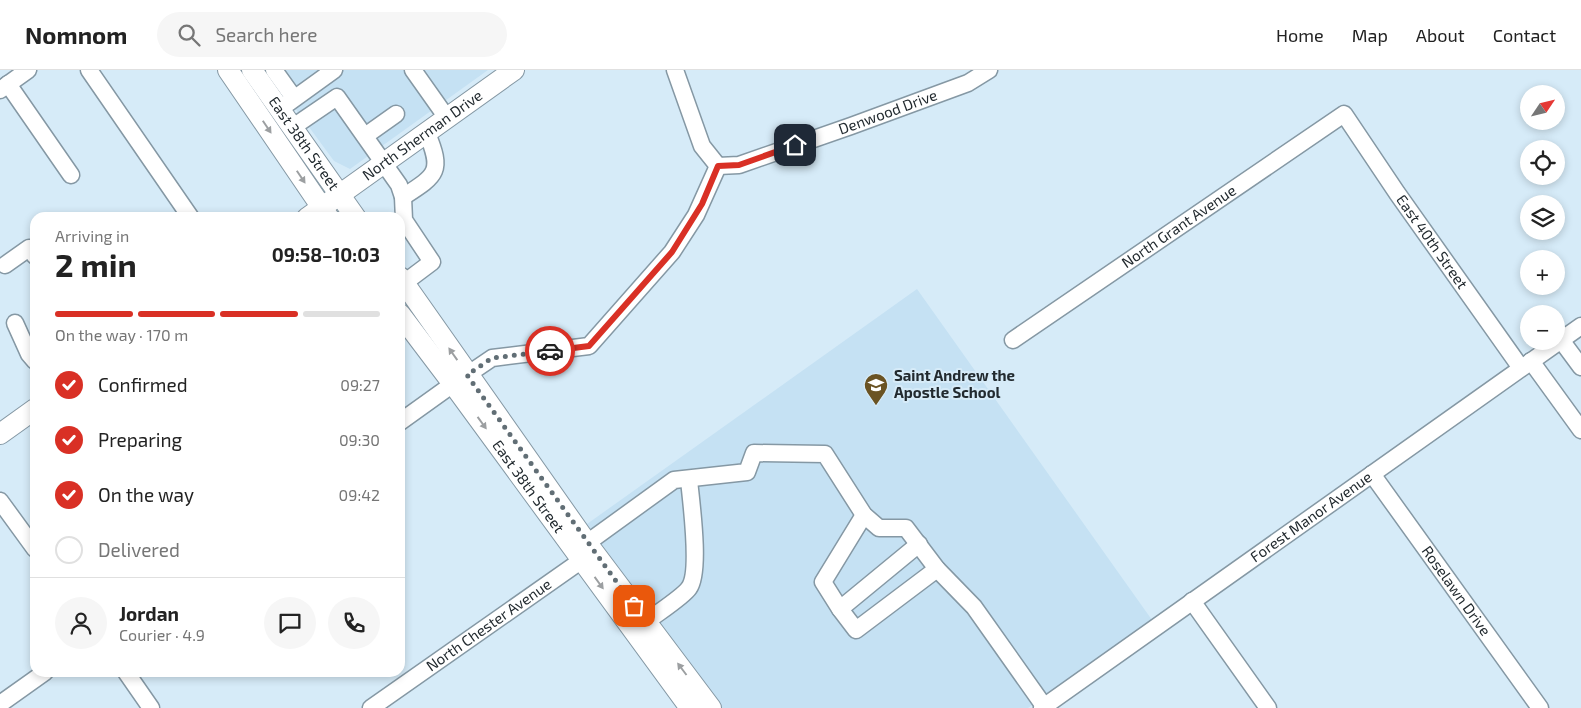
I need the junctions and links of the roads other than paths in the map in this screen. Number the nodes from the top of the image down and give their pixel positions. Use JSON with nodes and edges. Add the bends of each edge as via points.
{"nodes":[{"id":1,"x":28,"y":70,"type":"edge"},
{"id":2,"x":89,"y":70,"type":"edge"},
{"id":3,"x":228,"y":70,"type":"edge"},
{"id":4,"x":252,"y":70,"type":"edge"},
{"id":5,"x":274,"y":70,"type":"edge"},
{"id":6,"x":334,"y":70,"type":"edge"},
{"id":7,"x":413,"y":70,"type":"edge"},
{"id":8,"x":514,"y":70,"type":"edge"},
{"id":9,"x":675,"y":70,"type":"edge"},
{"id":10,"x":989,"y":70,"type":"edge"},
{"id":11,"x":4,"y":87,"type":"edge"},
{"id":12,"x":287,"y":103,"type":"junction"},
{"id":13,"x":396,"y":114,"type":"dead end"},
{"id":14,"x":1344,"y":114,"type":"joint"},
{"id":15,"x":448,"y":118,"type":"junction"},
{"id":16,"x":293,"y":127,"type":"junction"},
{"id":17,"x":427,"y":133,"type":"junction"},
{"id":18,"x":365,"y":136,"type":"junction"},
{"id":19,"x":384,"y":163,"type":"junction"},
{"id":20,"x":718,"y":166,"type":"junction"},
{"id":21,"x":71,"y":175,"type":"dead end"},
{"id":22,"x":339,"y":195,"type":"junction"},
{"id":23,"x":403,"y":197,"type":"junction"},
{"id":24,"x":187,"y":212,"type":"edge"},
{"id":25,"x":319,"y":212,"type":"edge"},
{"id":26,"x":322,"y":212,"type":"edge"},
{"id":27,"x":352,"y":212,"type":"edge"},
{"id":28,"x":404,"y":212,"type":"edge"},
{"id":29,"x":405,"y":222,"type":"edge"},
{"id":30,"x":30,"y":249,"type":"edge"},
{"id":31,"x":5,"y":265,"type":"dead end"},
{"id":32,"x":405,"y":278,"type":"edge"},
{"id":33,"x":405,"y":285,"type":"edge"},
{"id":34,"x":405,"y":319,"type":"edge"},
{"id":35,"x":15,"y":323,"type":"dead end"},
{"id":36,"x":1581,"y":326,"type":"edge"},
{"id":37,"x":1565,"y":337,"type":"edge"},
{"id":38,"x":1013,"y":340,"type":"dead end"},
{"id":39,"x":1565,"y":345,"type":"edge"},
{"id":40,"x":1546,"y":350,"type":"edge"},
{"id":41,"x":30,"y":355,"type":"edge"},
{"id":42,"x":1526,"y":364,"type":"junction"},
{"id":43,"x":1581,"y":367,"type":"edge"},
{"id":44,"x":460,"y":379,"type":"junction"},
{"id":45,"x":30,"y":413,"type":"edge"},
{"id":46,"x":405,"y":418,"type":"edge"},
{"id":47,"x":1581,"y":430,"type":"edge"},
{"id":48,"x":0,"y":434,"type":"edge"},
{"id":49,"x":1372,"y":474,"type":"junction"},
{"id":50,"x":689,"y":480,"type":"junction"},
{"id":51,"x":0,"y":501,"type":"edge"},
{"id":52,"x":864,"y":515,"type":"junction"},
{"id":53,"x":29,"y":528,"type":"edge"},
{"id":54,"x":918,"y":544,"type":"junction"},
{"id":55,"x":584,"y":551,"type":"junction"},
{"id":56,"x":937,"y":569,"type":"junction"},
{"id":57,"x":1192,"y":601,"type":"junction"},
{"id":58,"x":840,"y":609,"type":"junction"},
{"id":59,"x":646,"y":622,"type":"junction"},
{"id":60,"x":38,"y":677,"type":"edge"},
{"id":61,"x":130,"y":677,"type":"edge"},
{"id":62,"x":0,"y":704,"type":"edge"},
{"id":63,"x":1043,"y":707,"type":"edge"},
{"id":64,"x":152,"y":708,"type":"edge"},
{"id":65,"x":371,"y":708,"type":"edge"},
{"id":66,"x":690,"y":708,"type":"edge"},
{"id":67,"x":711,"y":708,"type":"edge"},
{"id":68,"x":1268,"y":708,"type":"edge"},
{"id":69,"x":1540,"y":708,"type":"edge"}],
"edges":[{"from":1,"to":11,"type":"street"},
{"from":2,"to":24,"type":"street"},
{"from":3,"to":25,"type":"main road","name":"East 38th Street","one_way":true},
{"from":4,"to":12,"type":"main road","name":"East 38th Street"},
{"from":5,"to":12,"type":"street"},
{"from":6,"to":12,"type":"street"},
{"from":7,"to":15,"type":"street"},
{"from":8,"to":15,"type":"main road","name":"North Sherman Drive"},
{"from":9,"to":20,"type":"street","via":[[702,146]]},
{"from":10,"to":20,"type":"street","name":"Denwood Drive","via":[[974,80],[851,126],[739,165]]},
{"from":11,"to":21,"type":"street"},
{"from":12,"to":16,"type":"main road","name":"East 38th Street"},
{"from":13,"to":18,"type":"street"},
{"from":14,"to":38,"type":"street","name":"North Grant Avenue"},
{"from":14,"to":42,"type":"street","name":"East 40th Street","via":[[1397,193]]},
{"from":15,"to":17,"type":"main road","name":"North Sherman Drive"},
{"from":16,"to":18,"type":"street","via":[[337,97]]},
{"from":16,"to":22,"type":"main road","name":"East 38th Street"},
{"from":17,"to":19,"type":"main road","name":"North Sherman Drive"},
{"from":17,"to":23,"type":"street","via":[[436,156],[436,167],[423,184]]},
{"from":18,"to":19,"type":"street"},
{"from":19,"to":22,"type":"main road","name":"North Sherman Drive"},
{"from":19,"to":23,"type":"street"},
{"from":20,"to":44,"type":"street","via":[[702,204],[672,252],[589,346],[492,358]]},
{"from":22,"to":26,"type":"main road","name":"North Sherman Drive"},
{"from":22,"to":27,"type":"main road","name":"East 38th Street"},
{"from":23,"to":28,"type":"street"},
{"from":29,"to":32,"type":"street","via":[[432,262]]},
{"from":30,"to":31,"type":"street","via":[[25,249]]},
{"from":44,"to":33,"type":"main road","name":"East 38th Street","one_way":true},
{"from":34,"to":44,"type":"main road","name":"East 38th Street"},
{"from":35,"to":41,"type":"street"},
{"from":36,"to":37,"type":"street","name":"Forest Manor Avenue"},
{"from":39,"to":43,"type":"street"},
{"from":40,"to":42,"type":"street","name":"Forest Manor Avenue"},
{"from":42,"to":47,"type":"street","name":"East 40th Street"},
{"from":42,"to":49,"type":"street","name":"Forest Manor Avenue"},
{"from":44,"to":46,"type":"street"},
{"from":44,"to":55,"type":"main road","name":"East 38th Street"},
{"from":45,"to":48,"type":"main road"},
{"from":49,"to":57,"type":"street","name":"Forest Manor Avenue"},
{"from":49,"to":69,"type":"street","name":"Roselawn Drive"},
{"from":50,"to":52,"type":"street","name":"North Chester Avenue","via":[[747,472],[754,453],[825,454]]},
{"from":50,"to":55,"type":"street","name":"North Chester Avenue","via":[[674,480]]},
{"from":50,"to":59,"type":"street","via":[[694,562],[690,588]]},
{"from":51,"to":53,"type":"street"},
{"from":52,"to":54,"type":"street","via":[[880,528],[906,528]]},
{"from":52,"to":58,"type":"street","via":[[823,582]]},
{"from":54,"to":56,"type":"street"},
{"from":54,"to":58,"type":"street"},
{"from":55,"to":59,"type":"main road","name":"East 38th Street"},
{"from":55,"to":65,"type":"street","name":"North Chester Avenue"},
{"from":55,"to":66,"type":"main road","name":"East 38th Street","one_way":true},
{"from":56,"to":58,"type":"street","via":[[856,630]]},
{"from":56,"to":63,"type":"street","via":[[974,607]]},
{"from":57,"to":63,"type":"street","name":"Forest Manor Avenue"},
{"from":57,"to":68,"type":"street"},
{"from":67,"to":59,"type":"main road","name":"East 38th Street","one_way":true},
{"from":60,"to":62,"type":"street"},
{"from":61,"to":64,"type":"street"}]}
